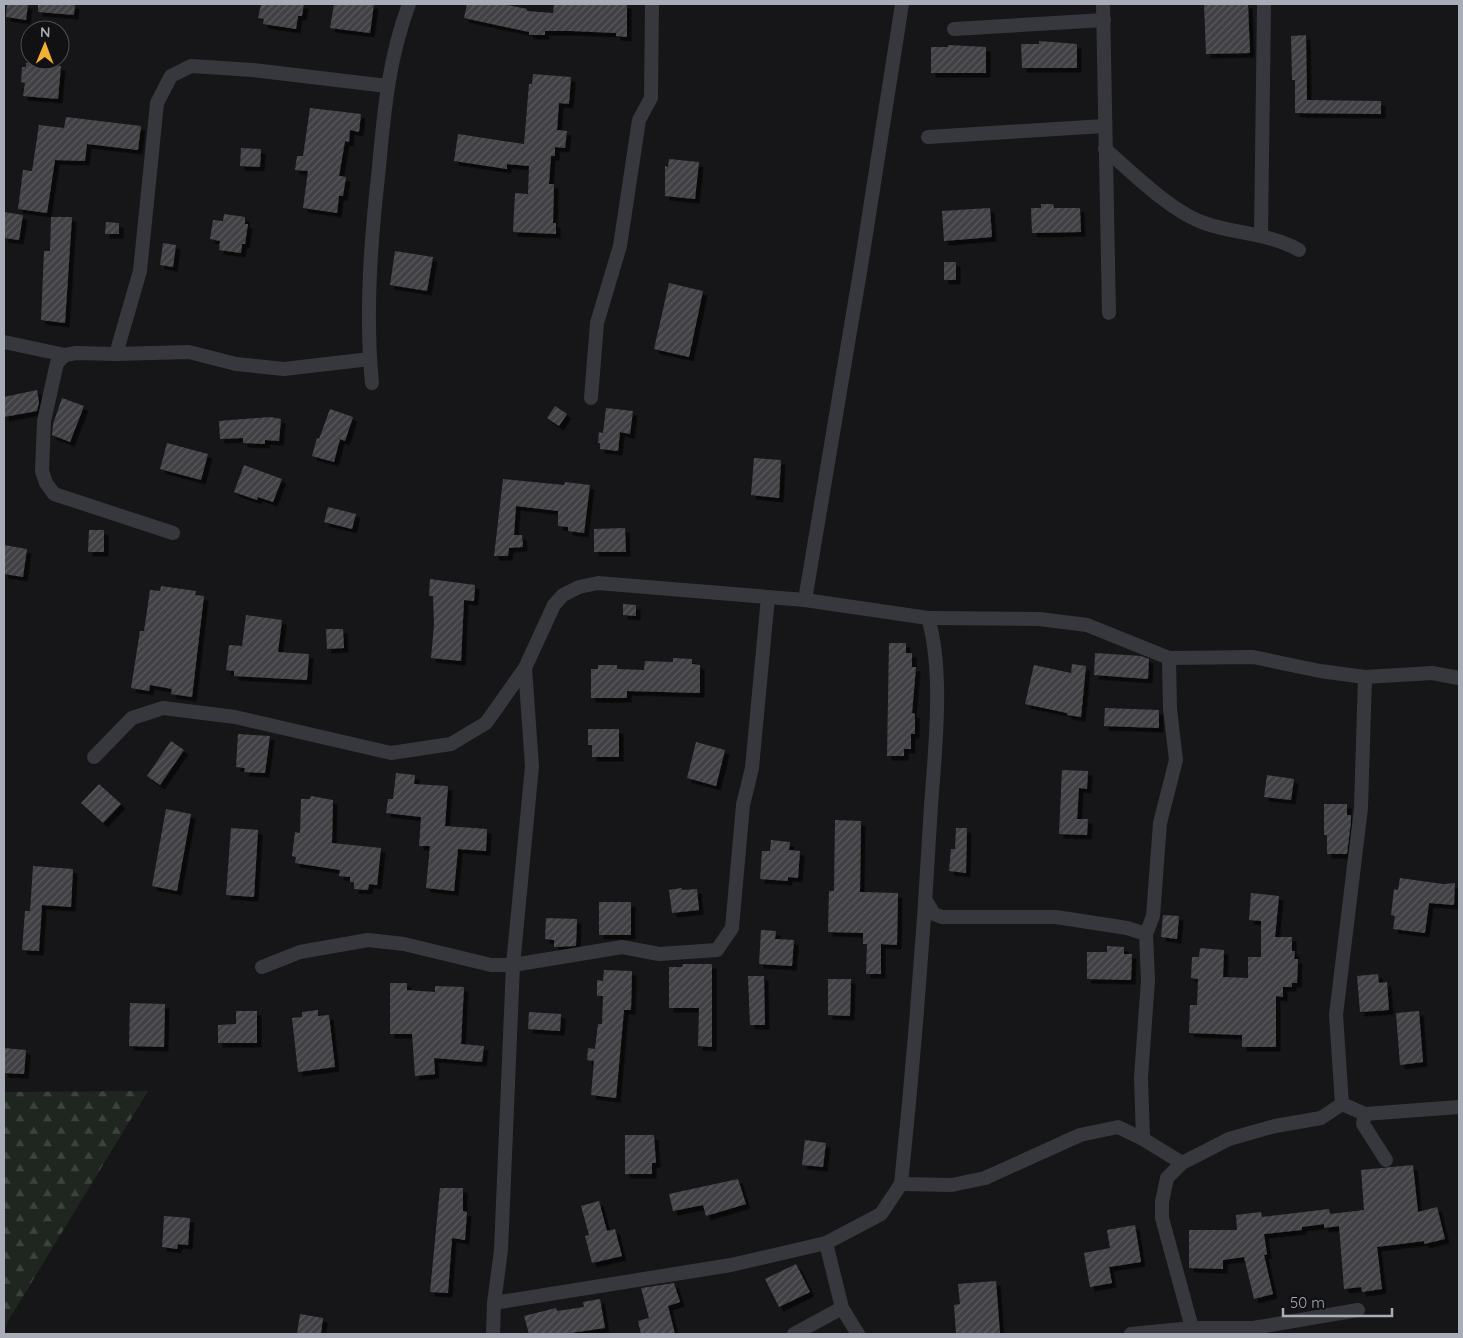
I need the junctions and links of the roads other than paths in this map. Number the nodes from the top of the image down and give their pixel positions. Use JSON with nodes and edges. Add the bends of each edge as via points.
{"nodes":[{"id":1,"x":409,"y":4,"type":"edge"},
{"id":2,"x":652,"y":4,"type":"edge"},
{"id":3,"x":902,"y":4,"type":"edge"},
{"id":4,"x":1103,"y":4,"type":"edge"},
{"id":5,"x":1264,"y":4,"type":"edge"},
{"id":6,"x":1104,"y":20,"type":"junction"},
{"id":7,"x":954,"y":29,"type":"dead end"},
{"id":8,"x":387,"y":86,"type":"junction"},
{"id":9,"x":1104,"y":126,"type":"junction"},
{"id":10,"x":928,"y":137,"type":"dead end"},
{"id":11,"x":1106,"y":149,"type":"junction"},
{"id":12,"x":1261,"y":236,"type":"junction"},
{"id":13,"x":1299,"y":250,"type":"dead end"},
{"id":14,"x":1109,"y":313,"type":"dead end"},
{"id":15,"x":4,"y":342,"type":"edge"},
{"id":16,"x":116,"y":354,"type":"junction"},
{"id":17,"x":65,"y":356,"type":"junction"},
{"id":18,"x":370,"y":359,"type":"junction"},
{"id":19,"x":372,"y":383,"type":"dead end"},
{"id":20,"x":591,"y":398,"type":"dead end"},
{"id":21,"x":174,"y":533,"type":"dead end"},
{"id":22,"x":768,"y":597,"type":"junction"},
{"id":23,"x":805,"y":600,"type":"junction"},
{"id":24,"x":928,"y":618,"type":"junction"},
{"id":25,"x":1168,"y":658,"type":"junction"},
{"id":26,"x":525,"y":668,"type":"junction"},
{"id":27,"x":1365,"y":677,"type":"junction"},
{"id":28,"x":1459,"y":678,"type":"edge"},
{"id":29,"x":94,"y":757,"type":"dead end"},
{"id":30,"x":926,"y":902,"type":"junction"},
{"id":31,"x":1146,"y":934,"type":"junction"},
{"id":32,"x":513,"y":965,"type":"junction"},
{"id":33,"x":262,"y":967,"type":"dead end"},
{"id":34,"x":1342,"y":1104,"type":"junction"},
{"id":35,"x":1459,"y":1108,"type":"edge"},
{"id":36,"x":1365,"y":1114,"type":"junction"},
{"id":37,"x":1143,"y":1139,"type":"junction"},
{"id":38,"x":1386,"y":1160,"type":"dead end"},
{"id":39,"x":1182,"y":1163,"type":"junction"},
{"id":40,"x":901,"y":1184,"type":"junction"},
{"id":41,"x":826,"y":1242,"type":"junction"},
{"id":42,"x":494,"y":1302,"type":"junction"},
{"id":43,"x":842,"y":1308,"type":"junction"},
{"id":44,"x":1358,"y":1310,"type":"dead end"},
{"id":45,"x":1192,"y":1328,"type":"junction"},
{"id":46,"x":493,"y":1334,"type":"edge"},
{"id":47,"x":794,"y":1334,"type":"edge"},
{"id":48,"x":858,"y":1334,"type":"edge"},
{"id":49,"x":1131,"y":1334,"type":"edge"}],
"edges":[{"from":1,"to":8,"type":"street","via":[[397,36]]},
{"from":2,"to":20,"type":"street","via":[[651,98],[639,120],[620,246],[597,322]]},
{"from":3,"to":23,"type":"street"},
{"from":4,"to":6,"type":"street"},
{"from":5,"to":12,"type":"street"},
{"from":6,"to":7,"type":"street"},
{"from":6,"to":9,"type":"street"},
{"from":8,"to":16,"type":"street","via":[[191,66],[171,76],[157,103],[140,271]]},
{"from":8,"to":18,"type":"street","via":[[371,240]]},
{"from":9,"to":10,"type":"street"},
{"from":9,"to":11,"type":"street"},
{"from":11,"to":12,"type":"street","via":[[1132,173],[1185,212],[1205,223]]},
{"from":11,"to":14,"type":"street"},
{"from":12,"to":13,"type":"street"},
{"from":15,"to":17,"type":"street"},
{"from":16,"to":17,"type":"street","via":[[76,353]]},
{"from":16,"to":18,"type":"street","via":[[189,352],[236,364],[284,369]]},
{"from":17,"to":21,"type":"street","via":[[57,363],[44,421],[42,471],[46,483],[54,494]]},
{"from":18,"to":19,"type":"street"},
{"from":22,"to":23,"type":"street"},
{"from":22,"to":26,"type":"street","via":[[598,583],[579,587],[563,595],[554,605]]},
{"from":22,"to":32,"type":"street","via":[[752,768],[743,805],[732,928],[717,950],[659,954],[622,947]]},
{"from":23,"to":24,"type":"street"},
{"from":24,"to":25,"type":"street","via":[[1039,619],[1087,625]]},
{"from":24,"to":30,"type":"street","via":[[934,640],[936,718]]},
{"from":25,"to":27,"type":"street","via":[[1253,657]]},
{"from":25,"to":31,"type":"street","via":[[1176,760],[1160,823],[1153,916]]},
{"from":26,"to":29,"type":"street","via":[[486,723],[451,744],[391,753],[235,717],[164,708],[132,718]]},
{"from":26,"to":32,"type":"street","via":[[532,766]]},
{"from":27,"to":28,"type":"street","via":[[1432,673]]},
{"from":27,"to":34,"type":"street","via":[[1361,808],[1336,1015]]},
{"from":30,"to":31,"type":"street","via":[[934,914],[942,918],[1056,916]]},
{"from":30,"to":40,"type":"street"},
{"from":31,"to":37,"type":"street","via":[[1148,980],[1141,1077]]},
{"from":32,"to":33,"type":"street","via":[[491,966],[404,944],[368,940],[300,952]]},
{"from":32,"to":42,"type":"street","via":[[501,1250]]},
{"from":34,"to":36,"type":"street"},
{"from":34,"to":39,"type":"street","via":[[1321,1118],[1229,1139]]},
{"from":35,"to":36,"type":"street"},
{"from":36,"to":38,"type":"street","via":[[1363,1124]]},
{"from":37,"to":39,"type":"street"},
{"from":37,"to":40,"type":"street","via":[[1118,1127],[1080,1135],[985,1178],[952,1185]]},
{"from":39,"to":45,"type":"street","via":[[1167,1178],[1162,1218]]},
{"from":40,"to":41,"type":"street","via":[[881,1214]]},
{"from":41,"to":42,"type":"street","via":[[731,1265]]},
{"from":41,"to":43,"type":"street"},
{"from":42,"to":46,"type":"street"},
{"from":43,"to":47,"type":"street"},
{"from":43,"to":48,"type":"street"},
{"from":44,"to":45,"type":"street","via":[[1253,1328]]},
{"from":45,"to":49,"type":"street"}]}
